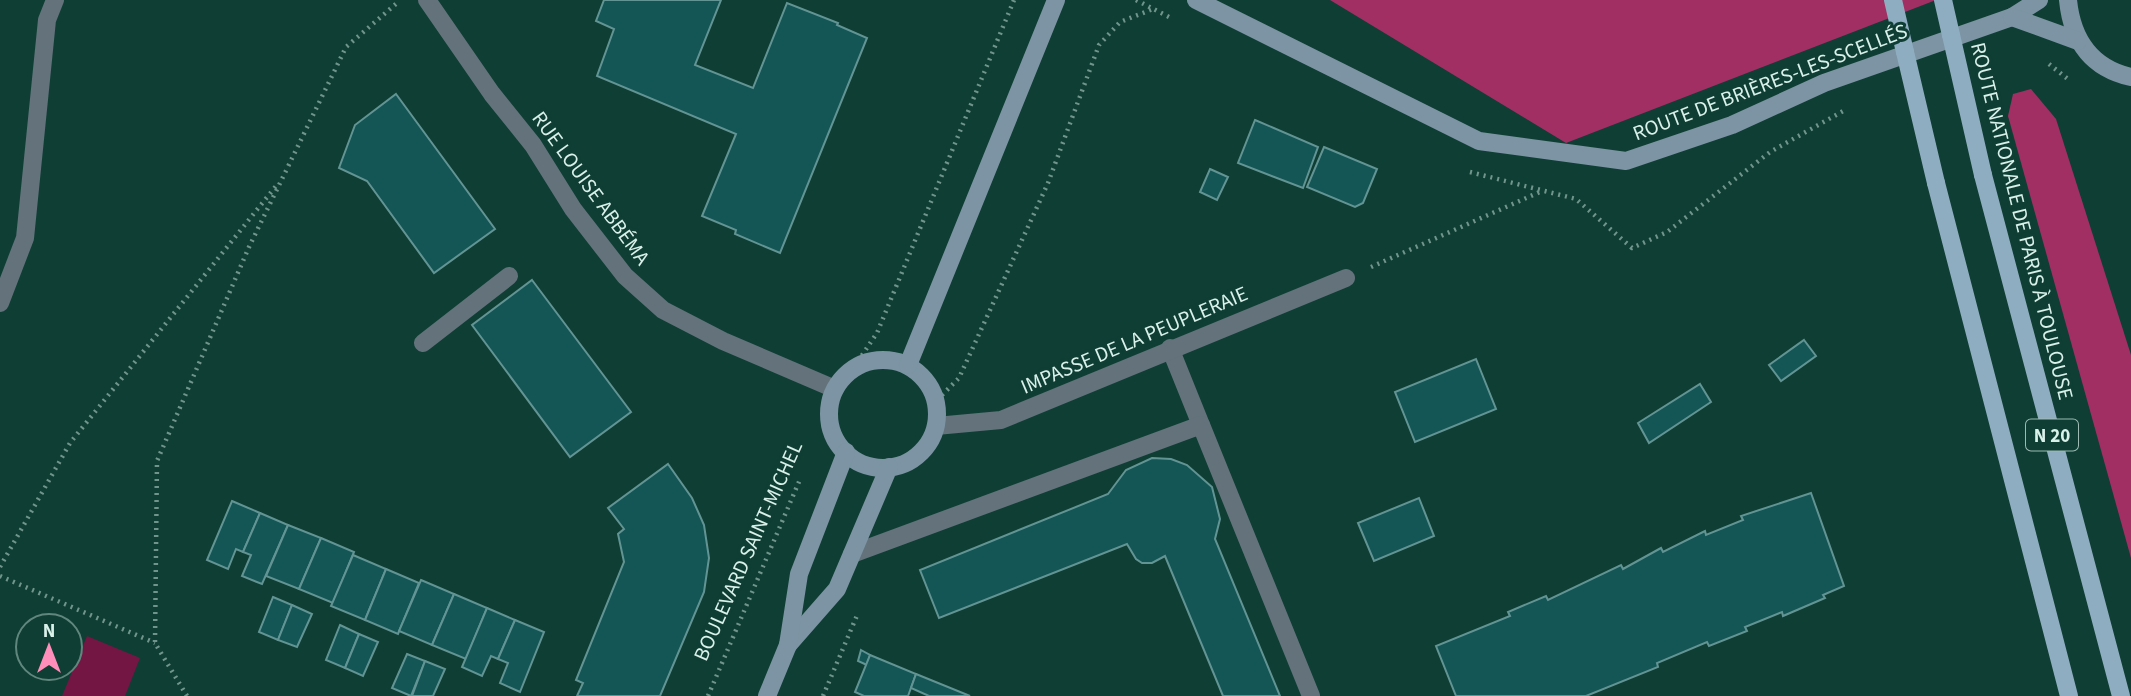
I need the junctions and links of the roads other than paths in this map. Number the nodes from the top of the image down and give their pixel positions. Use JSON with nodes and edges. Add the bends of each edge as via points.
{"nodes":[{"id":1,"x":55,"y":0,"type":"edge"},
{"id":2,"x":427,"y":0,"type":"edge"},
{"id":3,"x":1056,"y":0,"type":"edge"},
{"id":4,"x":1196,"y":0,"type":"edge"},
{"id":5,"x":1893,"y":0,"type":"edge"},
{"id":6,"x":1943,"y":0,"type":"edge"},
{"id":7,"x":2039,"y":0,"type":"edge"},
{"id":8,"x":2068,"y":0,"type":"edge"},
{"id":9,"x":2012,"y":17,"type":"junction"},
{"id":10,"x":2078,"y":41,"type":"junction"},
{"id":11,"x":2131,"y":77,"type":"edge"},
{"id":12,"x":509,"y":276,"type":"dead end"},
{"id":13,"x":1346,"y":278,"type":"road end"},
{"id":14,"x":0,"y":303,"type":"edge"},
{"id":15,"x":423,"y":343,"type":"dead end"},
{"id":16,"x":1170,"y":348,"type":"junction"},
{"id":17,"x":908,"y":365,"type":"junction"},
{"id":18,"x":835,"y":389,"type":"junction"},
{"id":19,"x":1201,"y":425,"type":"junction"},
{"id":20,"x":936,"y":426,"type":"junction"},
{"id":21,"x":846,"y":452,"type":"junction"},
{"id":22,"x":889,"y":467,"type":"junction"},
{"id":23,"x":852,"y":554,"type":"junction"},
{"id":24,"x":788,"y":645,"type":"junction"},
{"id":25,"x":767,"y":696,"type":"edge"},
{"id":26,"x":1311,"y":696,"type":"edge"},
{"id":27,"x":2069,"y":696,"type":"edge"},
{"id":28,"x":2121,"y":696,"type":"edge"}],
"edges":[{"from":1,"to":14,"type":"street","via":[[47,20],[25,238]]},
{"from":2,"to":18,"type":"street","name":"RUE LOUISE ABBÉMA","via":[[625,276],[673,316]]},
{"from":3,"to":17,"type":"main road"},
{"from":4,"to":9,"type":"main road","name":"ROUTE DE BRIÈRES-LES-SCELLÉS","via":[[1479,141],[1626,161],[1732,125],[1824,83]]},
{"from":5,"to":27,"type":"main road","number":"N 20","bridge":true},
{"from":6,"to":28,"type":"main road","name":"ROUTE NATIONALE DE PARIS À TOULOUSE","number":"N 20","bridge":true,"via":[[1983,175]]},
{"from":7,"to":9,"type":"main road","name":"ROUTE DE BRIÈRES-LES-SCELLÉS"},
{"from":8,"to":10,"type":"main road"},
{"from":9,"to":10,"type":"main road"},
{"from":10,"to":11,"type":"main road","via":[[2094,61],[2115,74]]},
{"from":12,"to":15,"type":"street"},
{"from":13,"to":16,"type":"street","name":"IMPASSE DE LA PEUPLERAIE"},
{"from":16,"to":19,"type":"street"},
{"from":16,"to":20,"type":"street","name":"IMPASSE DE LA PEUPLERAIE","via":[[1001,421]]},
{"from":17,"to":18,"type":"main road","via":[[879,360],[852,370]]},
{"from":17,"to":20,"type":"main road","via":[[930,386],[936,401]]},
{"from":18,"to":21,"type":"main road","via":[[831,425]]},
{"from":19,"to":23,"type":"street"},
{"from":19,"to":26,"type":"street"},
{"from":20,"to":22,"type":"main road","via":[[916,456]]},
{"from":21,"to":22,"type":"main road","via":[[866,465]]},
{"from":21,"to":24,"type":"main road","via":[[799,574]]},
{"from":22,"to":23,"type":"main road"},
{"from":23,"to":24,"type":"main road","via":[[837,589]]},
{"from":24,"to":25,"type":"main road"}]}
